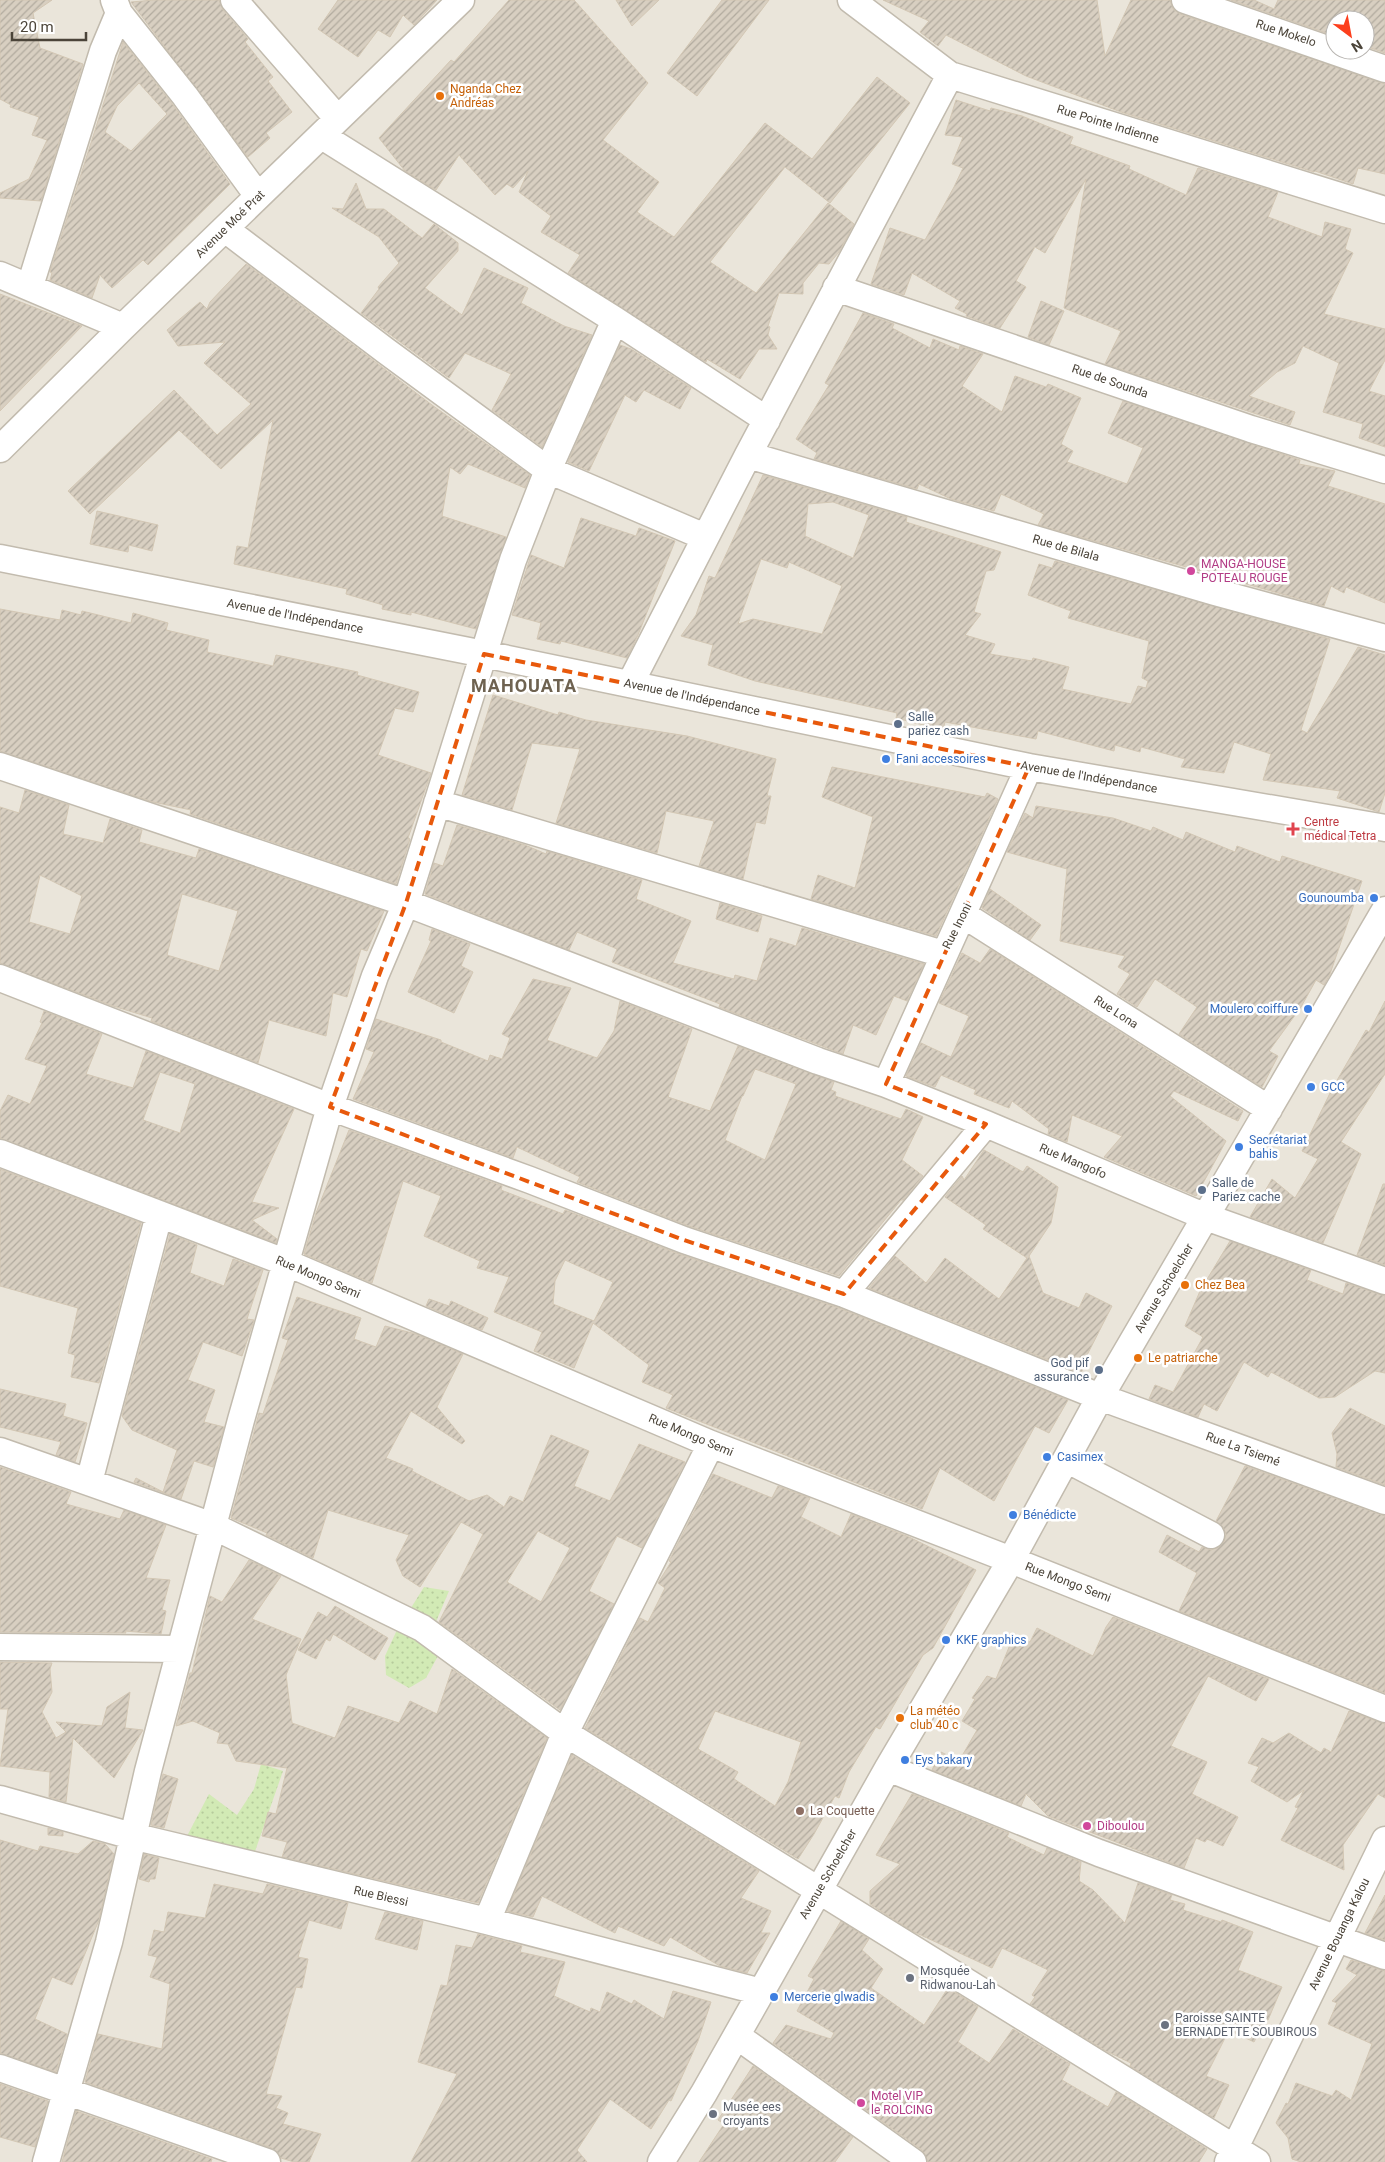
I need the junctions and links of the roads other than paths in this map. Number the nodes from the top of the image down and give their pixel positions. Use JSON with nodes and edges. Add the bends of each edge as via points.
{"nodes":[{"id":1,"x":234,"y":0,"type":"edge"},
{"id":2,"x":461,"y":0,"type":"edge"},
{"id":3,"x":851,"y":0,"type":"edge"},
{"id":4,"x":1186,"y":0,"type":"edge"},
{"id":5,"x":116,"y":6,"type":"edge"},
{"id":6,"x":1385,"y":69,"type":"edge"},
{"id":7,"x":950,"y":75,"type":"junction"},
{"id":8,"x":330,"y":127,"type":"junction"},
{"id":9,"x":258,"y":196,"type":"junction"},
{"id":10,"x":1385,"y":210,"type":"edge"},
{"id":11,"x":225,"y":229,"type":"junction"},
{"id":12,"x":0,"y":275,"type":"edge"},
{"id":13,"x":30,"y":286,"type":"junction"},
{"id":14,"x":836,"y":288,"type":"junction"},
{"id":15,"x":615,"y":320,"type":"junction"},
{"id":16,"x":123,"y":327,"type":"junction"},
{"id":17,"x":767,"y":420,"type":"junction"},
{"id":18,"x":0,"y":449,"type":"edge"},
{"id":19,"x":748,"y":454,"type":"junction"},
{"id":20,"x":548,"y":470,"type":"junction"},
{"id":21,"x":1385,"y":470,"type":"edge"},
{"id":22,"x":705,"y":537,"type":"junction"},
{"id":23,"x":0,"y":558,"type":"edge"},
{"id":24,"x":1385,"y":638,"type":"edge"},
{"id":25,"x":484,"y":654,"type":"junction"},
{"id":26,"x":630,"y":684,"type":"junction"},
{"id":27,"x":0,"y":766,"type":"edge"},
{"id":28,"x":1029,"y":767,"type":"junction"},
{"id":29,"x":437,"y":802,"type":"junction"},
{"id":30,"x":1385,"y":828,"type":"edge"},
{"id":31,"x":406,"y":902,"type":"junction"},
{"id":32,"x":1385,"y":910,"type":"edge"},
{"id":33,"x":964,"y":915,"type":"junction"},
{"id":34,"x":943,"y":954,"type":"junction"},
{"id":35,"x":0,"y":978,"type":"edge"},
{"id":36,"x":886,"y":1084,"type":"junction"},
{"id":37,"x":330,"y":1107,"type":"junction"},
{"id":38,"x":1269,"y":1109,"type":"junction"},
{"id":39,"x":986,"y":1124,"type":"junction"},
{"id":40,"x":0,"y":1153,"type":"edge"},
{"id":41,"x":159,"y":1215,"type":"junction"},
{"id":42,"x":1206,"y":1217,"type":"junction"},
{"id":43,"x":287,"y":1263,"type":"junction"},
{"id":44,"x":1385,"y":1282,"type":"edge"},
{"id":45,"x":844,"y":1294,"type":"junction"},
{"id":46,"x":1100,"y":1397,"type":"junction"},
{"id":47,"x":711,"y":1444,"type":"junction"},
{"id":48,"x":0,"y":1451,"type":"edge"},
{"id":49,"x":1066,"y":1458,"type":"junction"},
{"id":50,"x":89,"y":1482,"type":"junction"},
{"id":51,"x":1385,"y":1501,"type":"edge"},
{"id":52,"x":213,"y":1526,"type":"junction"},
{"id":53,"x":1211,"y":1535,"type":"dead end"},
{"id":54,"x":1011,"y":1560,"type":"junction"},
{"id":55,"x":0,"y":1647,"type":"edge"},
{"id":56,"x":179,"y":1649,"type":"junction"},
{"id":57,"x":1385,"y":1709,"type":"edge"},
{"id":58,"x":565,"y":1733,"type":"junction"},
{"id":59,"x":888,"y":1768,"type":"junction"},
{"id":60,"x":0,"y":1800,"type":"edge"},
{"id":61,"x":132,"y":1836,"type":"junction"},
{"id":62,"x":1385,"y":1840,"type":"edge"},
{"id":63,"x":818,"y":1892,"type":"junction"},
{"id":64,"x":487,"y":1921,"type":"junction"},
{"id":65,"x":1337,"y":1938,"type":"junction"},
{"id":66,"x":1385,"y":1956,"type":"edge"},
{"id":67,"x":761,"y":1992,"type":"junction"},
{"id":68,"x":737,"y":2036,"type":"junction"},
{"id":69,"x":0,"y":2068,"type":"edge"},
{"id":70,"x":67,"y":2092,"type":"junction"},
{"id":71,"x":1231,"y":2155,"type":"edge"},
{"id":72,"x":46,"y":2162,"type":"edge"},
{"id":73,"x":267,"y":2162,"type":"edge"},
{"id":74,"x":661,"y":2162,"type":"edge"},
{"id":75,"x":913,"y":2162,"type":"edge"},
{"id":76,"x":1257,"y":2162,"type":"edge"}],
"edges":[{"from":1,"to":8,"type":"street"},
{"from":2,"to":8,"type":"street","name":"Avenue Moé Prat"},
{"from":3,"to":7,"type":"street","name":"Rue Pointe Indienne"},
{"from":4,"to":6,"type":"street","name":"Rue Mokelo"},
{"from":5,"to":9,"type":"street"},
{"from":5,"to":13,"type":"street"},
{"from":7,"to":10,"type":"street","name":"Rue Pointe Indienne"},
{"from":7,"to":14,"type":"street"},
{"from":8,"to":9,"type":"street","name":"Avenue Moé Prat"},
{"from":8,"to":15,"type":"street"},
{"from":9,"to":11,"type":"street","name":"Avenue Moé Prat"},
{"from":11,"to":16,"type":"street","name":"Avenue Moé Prat"},
{"from":11,"to":20,"type":"street"},
{"from":12,"to":13,"type":"street"},
{"from":13,"to":16,"type":"street"},
{"from":14,"to":17,"type":"street"},
{"from":14,"to":21,"type":"street","name":"Rue de Sounda","via":[[1251,430]]},
{"from":15,"to":17,"type":"street"},
{"from":15,"to":20,"type":"street"},
{"from":16,"to":18,"type":"street","name":"Avenue Moé Prat"},
{"from":17,"to":19,"type":"street"},
{"from":19,"to":22,"type":"street"},
{"from":19,"to":24,"type":"street","name":"Rue de Bilala","via":[[1215,592]]},
{"from":20,"to":22,"type":"street"},
{"from":20,"to":25,"type":"street","via":[[513,560]]},
{"from":22,"to":26,"type":"street"},
{"from":23,"to":25,"type":"street","name":"Avenue de l'Indépendance"},
{"from":25,"to":26,"type":"street","name":"Avenue de l'Indépendance"},
{"from":25,"to":29,"type":"street"},
{"from":26,"to":28,"type":"street","name":"Avenue de l'Indépendance"},
{"from":27,"to":31,"type":"street","name":"Rue Mangofo"},
{"from":28,"to":30,"type":"street","name":"Avenue de l'Indépendance"},
{"from":28,"to":33,"type":"street","name":"Rue Inoni"},
{"from":29,"to":31,"type":"street"},
{"from":29,"to":34,"type":"street"},
{"from":31,"to":36,"type":"street","name":"Rue Mangofo"},
{"from":31,"to":37,"type":"street","via":[[375,976]]},
{"from":32,"to":38,"type":"street","name":"Avenue Schoelcher"},
{"from":33,"to":34,"type":"street","name":"Rue Inoni"},
{"from":33,"to":38,"type":"street","name":"Rue Lona"},
{"from":34,"to":36,"type":"street","name":"Rue Inoni"},
{"from":35,"to":37,"type":"street","name":"Rue La Tsiemé"},
{"from":36,"to":39,"type":"street","name":"Rue Mangofo"},
{"from":37,"to":43,"type":"street"},
{"from":37,"to":45,"type":"street","name":"Rue La Tsiemé","via":[[521,1176],[684,1240]]},
{"from":38,"to":42,"type":"street","name":"Avenue Schoelcher"},
{"from":39,"to":42,"type":"street","name":"Rue Mangofo"},
{"from":39,"to":45,"type":"street"},
{"from":40,"to":41,"type":"street","name":"Rue Mongo Semi"},
{"from":41,"to":43,"type":"street","name":"Rue Mongo Semi"},
{"from":41,"to":50,"type":"street"},
{"from":42,"to":44,"type":"street","name":"Rue Mangofo"},
{"from":42,"to":46,"type":"street","name":"Avenue Schoelcher"},
{"from":43,"to":47,"type":"street","name":"Rue Mongo Semi"},
{"from":43,"to":52,"type":"street"},
{"from":45,"to":46,"type":"street","name":"Rue La Tsiemé"},
{"from":46,"to":49,"type":"street","name":"Avenue Schoelcher"},
{"from":46,"to":51,"type":"street","name":"Rue La Tsiemé"},
{"from":47,"to":54,"type":"street","name":"Rue Mongo Semi"},
{"from":47,"to":58,"type":"street"},
{"from":48,"to":50,"type":"street"},
{"from":49,"to":53,"type":"street"},
{"from":49,"to":54,"type":"street","name":"Avenue Schoelcher"},
{"from":50,"to":52,"type":"street"},
{"from":52,"to":56,"type":"street"},
{"from":52,"to":58,"type":"street","via":[[422,1628]]},
{"from":54,"to":57,"type":"street","name":"Rue Mongo Semi"},
{"from":54,"to":59,"type":"street","name":"Avenue Schoelcher"},
{"from":55,"to":56,"type":"street"},
{"from":56,"to":61,"type":"street"},
{"from":58,"to":63,"type":"street"},
{"from":58,"to":64,"type":"street"},
{"from":59,"to":63,"type":"street","name":"Avenue Schoelcher"},
{"from":59,"to":65,"type":"street","via":[[1099,1853]]},
{"from":60,"to":61,"type":"street","name":"Rue Biessi"},
{"from":61,"to":64,"type":"street","name":"Rue Biessi"},
{"from":61,"to":70,"type":"street","via":[[109,1942]]},
{"from":62,"to":65,"type":"street","name":"Avenue Bouanga Kalou"},
{"from":63,"to":67,"type":"street","name":"Avenue Schoelcher"},
{"from":63,"to":71,"type":"street"},
{"from":64,"to":67,"type":"street","name":"Rue Biessi"},
{"from":65,"to":66,"type":"street"},
{"from":65,"to":71,"type":"street","name":"Avenue Bouanga Kalou"},
{"from":67,"to":68,"type":"street","name":"Avenue Schoelcher"},
{"from":68,"to":74,"type":"street","name":"Avenue Schoelcher"},
{"from":68,"to":75,"type":"street"},
{"from":69,"to":70,"type":"street"},
{"from":70,"to":72,"type":"street"},
{"from":70,"to":73,"type":"street"},
{"from":71,"to":76,"type":"street"}]}
